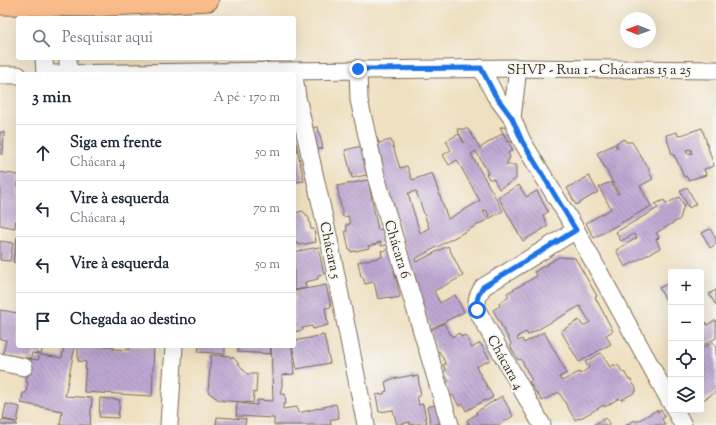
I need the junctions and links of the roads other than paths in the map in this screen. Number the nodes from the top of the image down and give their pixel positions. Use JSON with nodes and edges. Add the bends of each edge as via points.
{"nodes":[{"id":1,"x":208,"y":0,"type":"edge"},
{"id":2,"x":0,"y":4,"type":"edge"},
{"id":3,"x":37,"y":12,"type":"edge"},
{"id":4,"x":72,"y":12,"type":"edge"},
{"id":5,"x":44,"y":60,"type":"edge"},
{"id":6,"x":68,"y":60,"type":"edge"},
{"id":7,"x":481,"y":68,"type":"junction"},
{"id":8,"x":518,"y":68,"type":"junction"},
{"id":9,"x":358,"y":69,"type":"junction"},
{"id":10,"x":716,"y":70,"type":"edge"},
{"id":11,"x":45,"y":72,"type":"edge"},
{"id":12,"x":68,"y":72,"type":"edge"},
{"id":13,"x":296,"y":74,"type":"edge"},
{"id":14,"x":0,"y":75,"type":"edge"},
{"id":15,"x":16,"y":75,"type":"edge"},
{"id":16,"x":296,"y":89,"type":"edge"},
{"id":17,"x":512,"y":118,"type":"junction"},
{"id":18,"x":576,"y":230,"type":"junction"},
{"id":19,"x":174,"y":348,"type":"edge"},
{"id":20,"x":0,"y":362,"type":"edge"},
{"id":21,"x":24,"y":367,"type":"dead end"},
{"id":22,"x":668,"y":398,"type":"edge"},
{"id":23,"x":677,"y":413,"type":"edge"},
{"id":24,"x":169,"y":425,"type":"edge"},
{"id":25,"x":366,"y":425,"type":"edge"},
{"id":26,"x":450,"y":425,"type":"edge"},
{"id":27,"x":542,"y":425,"type":"edge"},
{"id":28,"x":683,"y":425,"type":"edge"}],
"edges":[{"from":1,"to":4,"type":"main road"},
{"from":2,"to":3,"type":"main road"},
{"from":3,"to":4,"type":"main road"},
{"from":5,"to":11,"type":"street"},
{"from":6,"to":12,"type":"street"},
{"from":7,"to":8,"type":"street","name":"SHVP - Rua 1 - Chácaras 15 a 25"},
{"from":7,"to":9,"type":"street","name":"SHVP - Rua 1 - Chácaras 15 a 25"},
{"from":7,"to":17,"type":"street","via":[[495,95]]},
{"from":8,"to":10,"type":"street","name":"SHVP - Rua 1 - Chácaras 15 a 25"},
{"from":8,"to":17,"type":"street"},
{"from":9,"to":13,"type":"street","name":"SHVP - Rua 1 - Chácaras 15 a 25"},
{"from":9,"to":26,"type":"street","name":"Chácara 6","via":[[359,100],[377,180]]},
{"from":14,"to":15,"type":"street"},
{"from":16,"to":25,"type":"street","name":"Chácara 5"},
{"from":17,"to":18,"type":"street","via":[[522,141]]},
{"from":18,"to":22,"type":"street"},
{"from":18,"to":27,"type":"street","name":"Chácara 4","via":[[483,287],[478,295],[477,310]]},
{"from":19,"to":24,"type":"street"},
{"from":20,"to":21,"type":"street"},
{"from":23,"to":28,"type":"street"}]}
